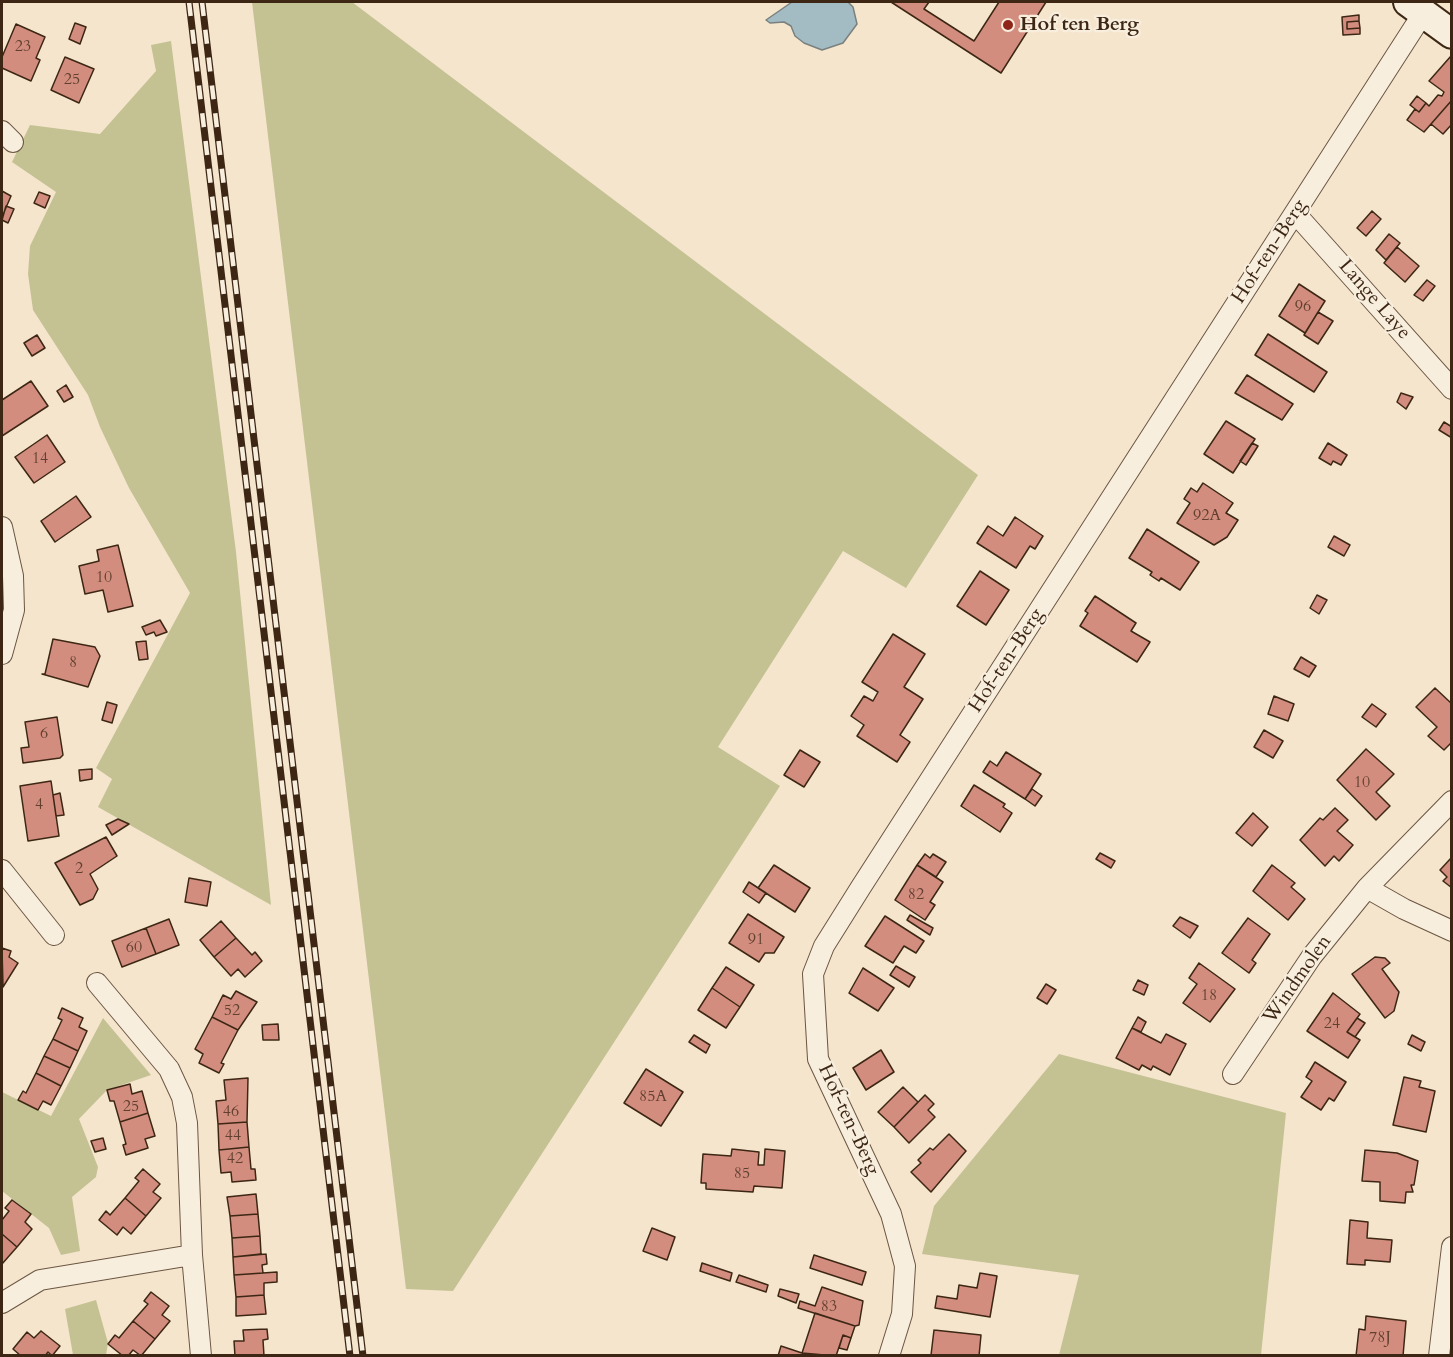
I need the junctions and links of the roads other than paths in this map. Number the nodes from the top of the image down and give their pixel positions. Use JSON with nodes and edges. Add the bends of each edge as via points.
{"nodes":[{"id":1,"x":1416,"y":7,"type":"edge"},
{"id":2,"x":1452,"y":34,"type":"edge"},
{"id":3,"x":1294,"y":213,"type":"junction"},
{"id":4,"x":1452,"y":389,"type":"edge"},
{"id":5,"x":2,"y":527,"type":"edge"},
{"id":6,"x":2,"y":654,"type":"edge"},
{"id":7,"x":1452,"y":801,"type":"edge"},
{"id":8,"x":2,"y":870,"type":"edge"},
{"id":9,"x":1367,"y":888,"type":"junction"},
{"id":10,"x":1452,"y":931,"type":"edge"},
{"id":11,"x":54,"y":935,"type":"dead end"},
{"id":12,"x":96,"y":983,"type":"dead end"},
{"id":13,"x":1233,"y":1074,"type":"dead end"},
{"id":14,"x":1452,"y":1247,"type":"edge"},
{"id":15,"x":192,"y":1256,"type":"junction"},
{"id":16,"x":2,"y":1303,"type":"edge"},
{"id":17,"x":201,"y":1356,"type":"edge"},
{"id":18,"x":889,"y":1356,"type":"edge"},
{"id":19,"x":1439,"y":1356,"type":"edge"}],
"edges":[{"from":1,"to":2,"type":"street"},
{"from":1,"to":3,"type":"street","name":"Hof-ten-Berg"},
{"from":3,"to":4,"type":"street","name":"Lange Laye"},
{"from":3,"to":18,"type":"street","name":"Hof-ten-Berg","via":[[861,887],[824,946],[813,974],[818,1059],[891,1214],[905,1266],[902,1314]]},
{"from":5,"to":6,"type":"street","via":[[13,576],[14,610]]},
{"from":7,"to":9,"type":"street","name":"Windmolen"},
{"from":8,"to":11,"type":"street"},
{"from":9,"to":10,"type":"street"},
{"from":9,"to":13,"type":"street","name":"Windmolen","via":[[1312,956]]},
{"from":12,"to":15,"type":"street","via":[[169,1069],[182,1097],[187,1123]]},
{"from":14,"to":19,"type":"street"},
{"from":15,"to":16,"type":"street","via":[[40,1280]]},
{"from":15,"to":17,"type":"street"}]}
